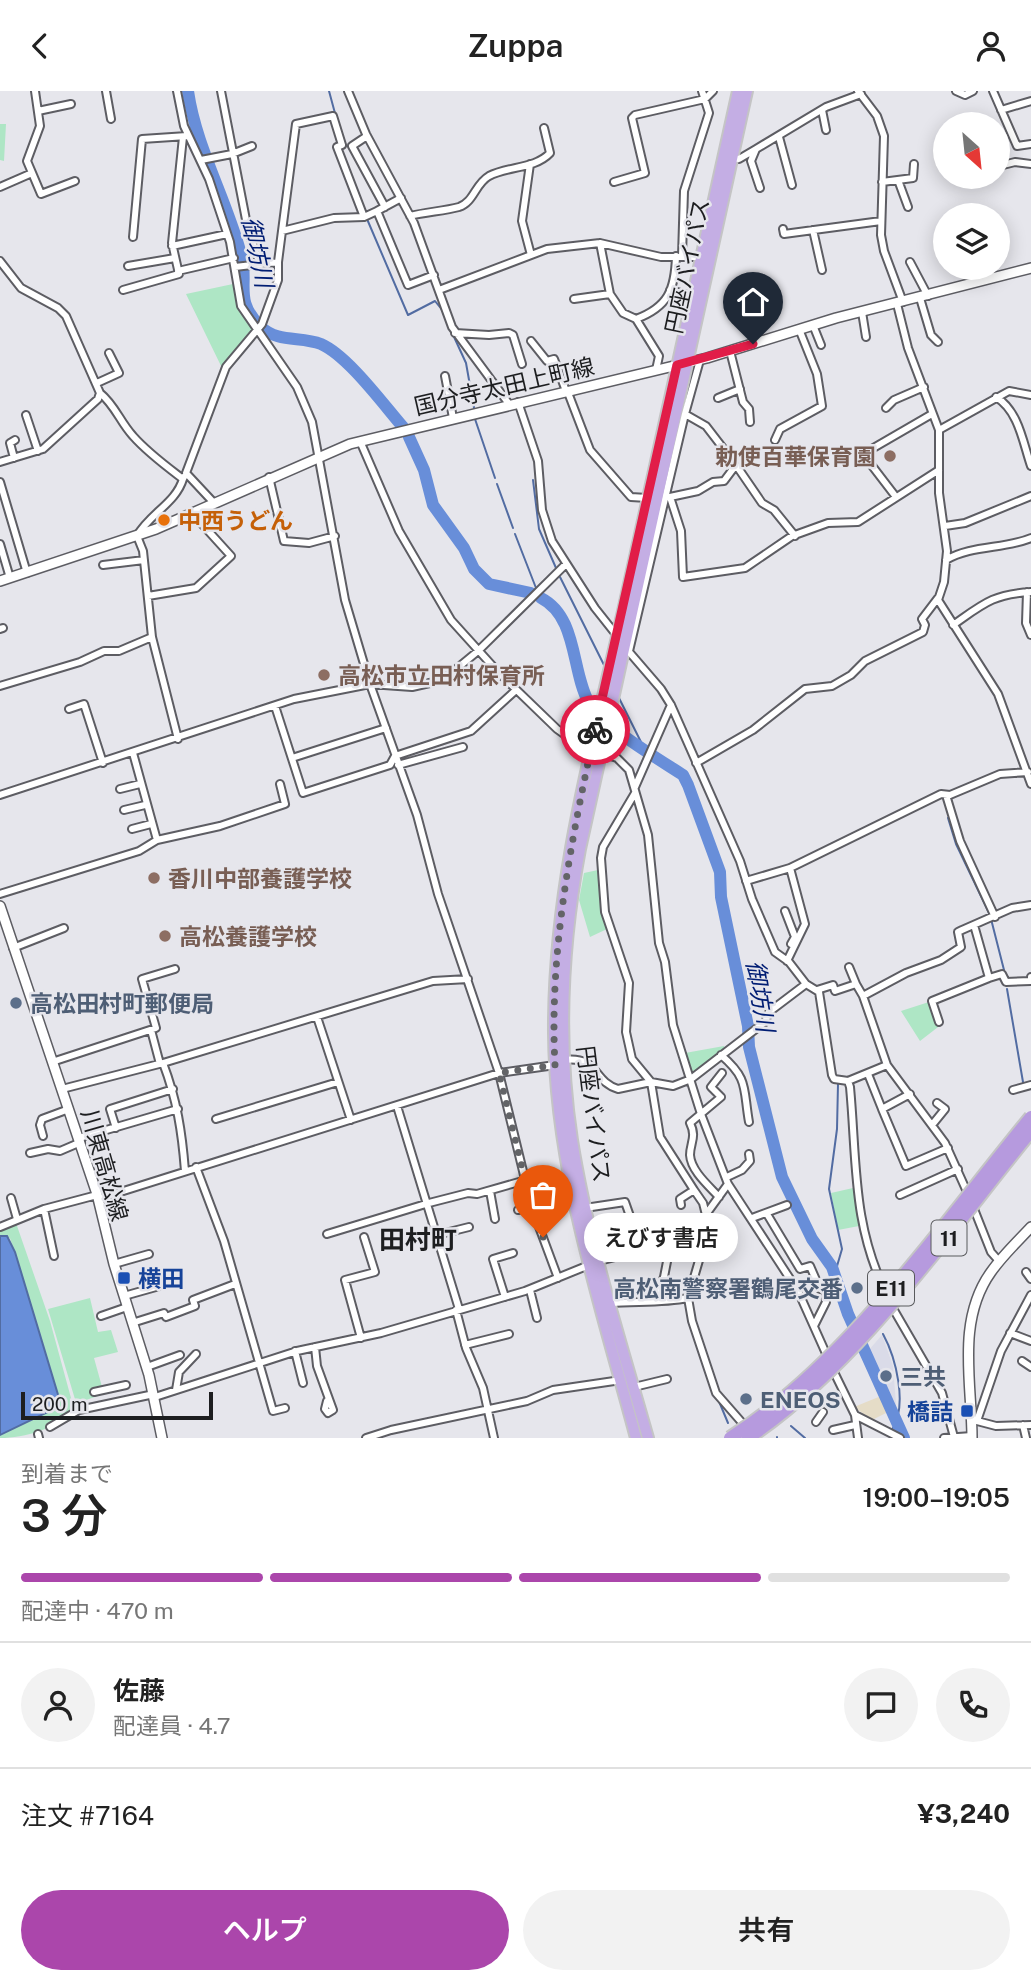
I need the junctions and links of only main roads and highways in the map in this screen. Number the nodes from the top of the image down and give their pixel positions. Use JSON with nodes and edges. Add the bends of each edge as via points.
{"nodes":[{"id":1,"x":738,"y":91,"type":"edge"},
{"id":2,"x":747,"y":91,"type":"edge"},
{"id":3,"x":1031,"y":268,"type":"edge"},
{"id":4,"x":682,"y":364,"type":"junction"},
{"id":5,"x":5,"y":579,"type":"edge"},
{"id":6,"x":595,"y":751,"type":"junction"},
{"id":7,"x":0,"y":906,"type":"edge"},
{"id":8,"x":561,"y":1063,"type":"junction"},
{"id":9,"x":1031,"y":1111,"type":"edge"},
{"id":10,"x":1031,"y":1117,"type":"edge"},
{"id":11,"x":1031,"y":1131,"type":"edge"},
{"id":12,"x":1031,"y":1139,"type":"edge"},
{"id":13,"x":1031,"y":1227,"type":"edge"},
{"id":14,"x":594,"y":1263,"type":"junction"},
{"id":15,"x":972,"y":1437,"type":"edge"},
{"id":16,"x":162,"y":1438,"type":"edge"},
{"id":17,"x":636,"y":1438,"type":"edge"},
{"id":18,"x":648,"y":1438,"type":"edge"},
{"id":19,"x":723,"y":1438,"type":"edge"},
{"id":20,"x":730,"y":1438,"type":"edge"},
{"id":21,"x":748,"y":1438,"type":"edge"},
{"id":22,"x":758,"y":1438,"type":"edge"}],
"edges":[{"from":1,"to":4,"type":"highway","name":"円座バイパス","via":[[692,296]]},
{"from":2,"to":4,"type":"highway","name":"円座バイパス"},
{"from":3,"to":4,"type":"main road","name":"国分寺太田上町線"},
{"from":4,"to":5,"type":"main road","name":"国分寺太田上町線","via":[[360,441],[318,455],[137,536]]},
{"from":4,"to":6,"type":"highway","name":"円座バイパス","via":[[600,704]]},
{"from":4,"to":6,"type":"highway","name":"円座バイパス","via":[[627,649],[607,727]]},
{"from":6,"to":8,"type":"highway","name":"円座バイパス","via":[[556,944]]},
{"from":7,"to":16,"type":"main road","name":"川東高松線","via":[[98,1197],[155,1395]]},
{"from":8,"to":14,"type":"highway","name":"円座バイパス"},
{"from":8,"to":14,"type":"highway","name":"円座バイパス","via":[[563,1139]]},
{"from":9,"to":19,"type":"highway","number":"11","bridge":true,"via":[[847,1333],[744,1425]]},
{"from":10,"to":20,"type":"highway","number":"E11","bridge":true,"via":[[847,1338],[799,1386]]},
{"from":11,"to":21,"type":"highway","number":"E11","bridge":true,"via":[[854,1344],[805,1393]]},
{"from":12,"to":22,"type":"highway","number":"11","bridge":true,"via":[[857,1351]]},
{"from":13,"to":15,"type":"main road","via":[[983,1285],[967,1361]]},
{"from":14,"to":17,"type":"highway","name":"円座バイパス"},
{"from":14,"to":18,"type":"highway","name":"円座バイパス"}]}
